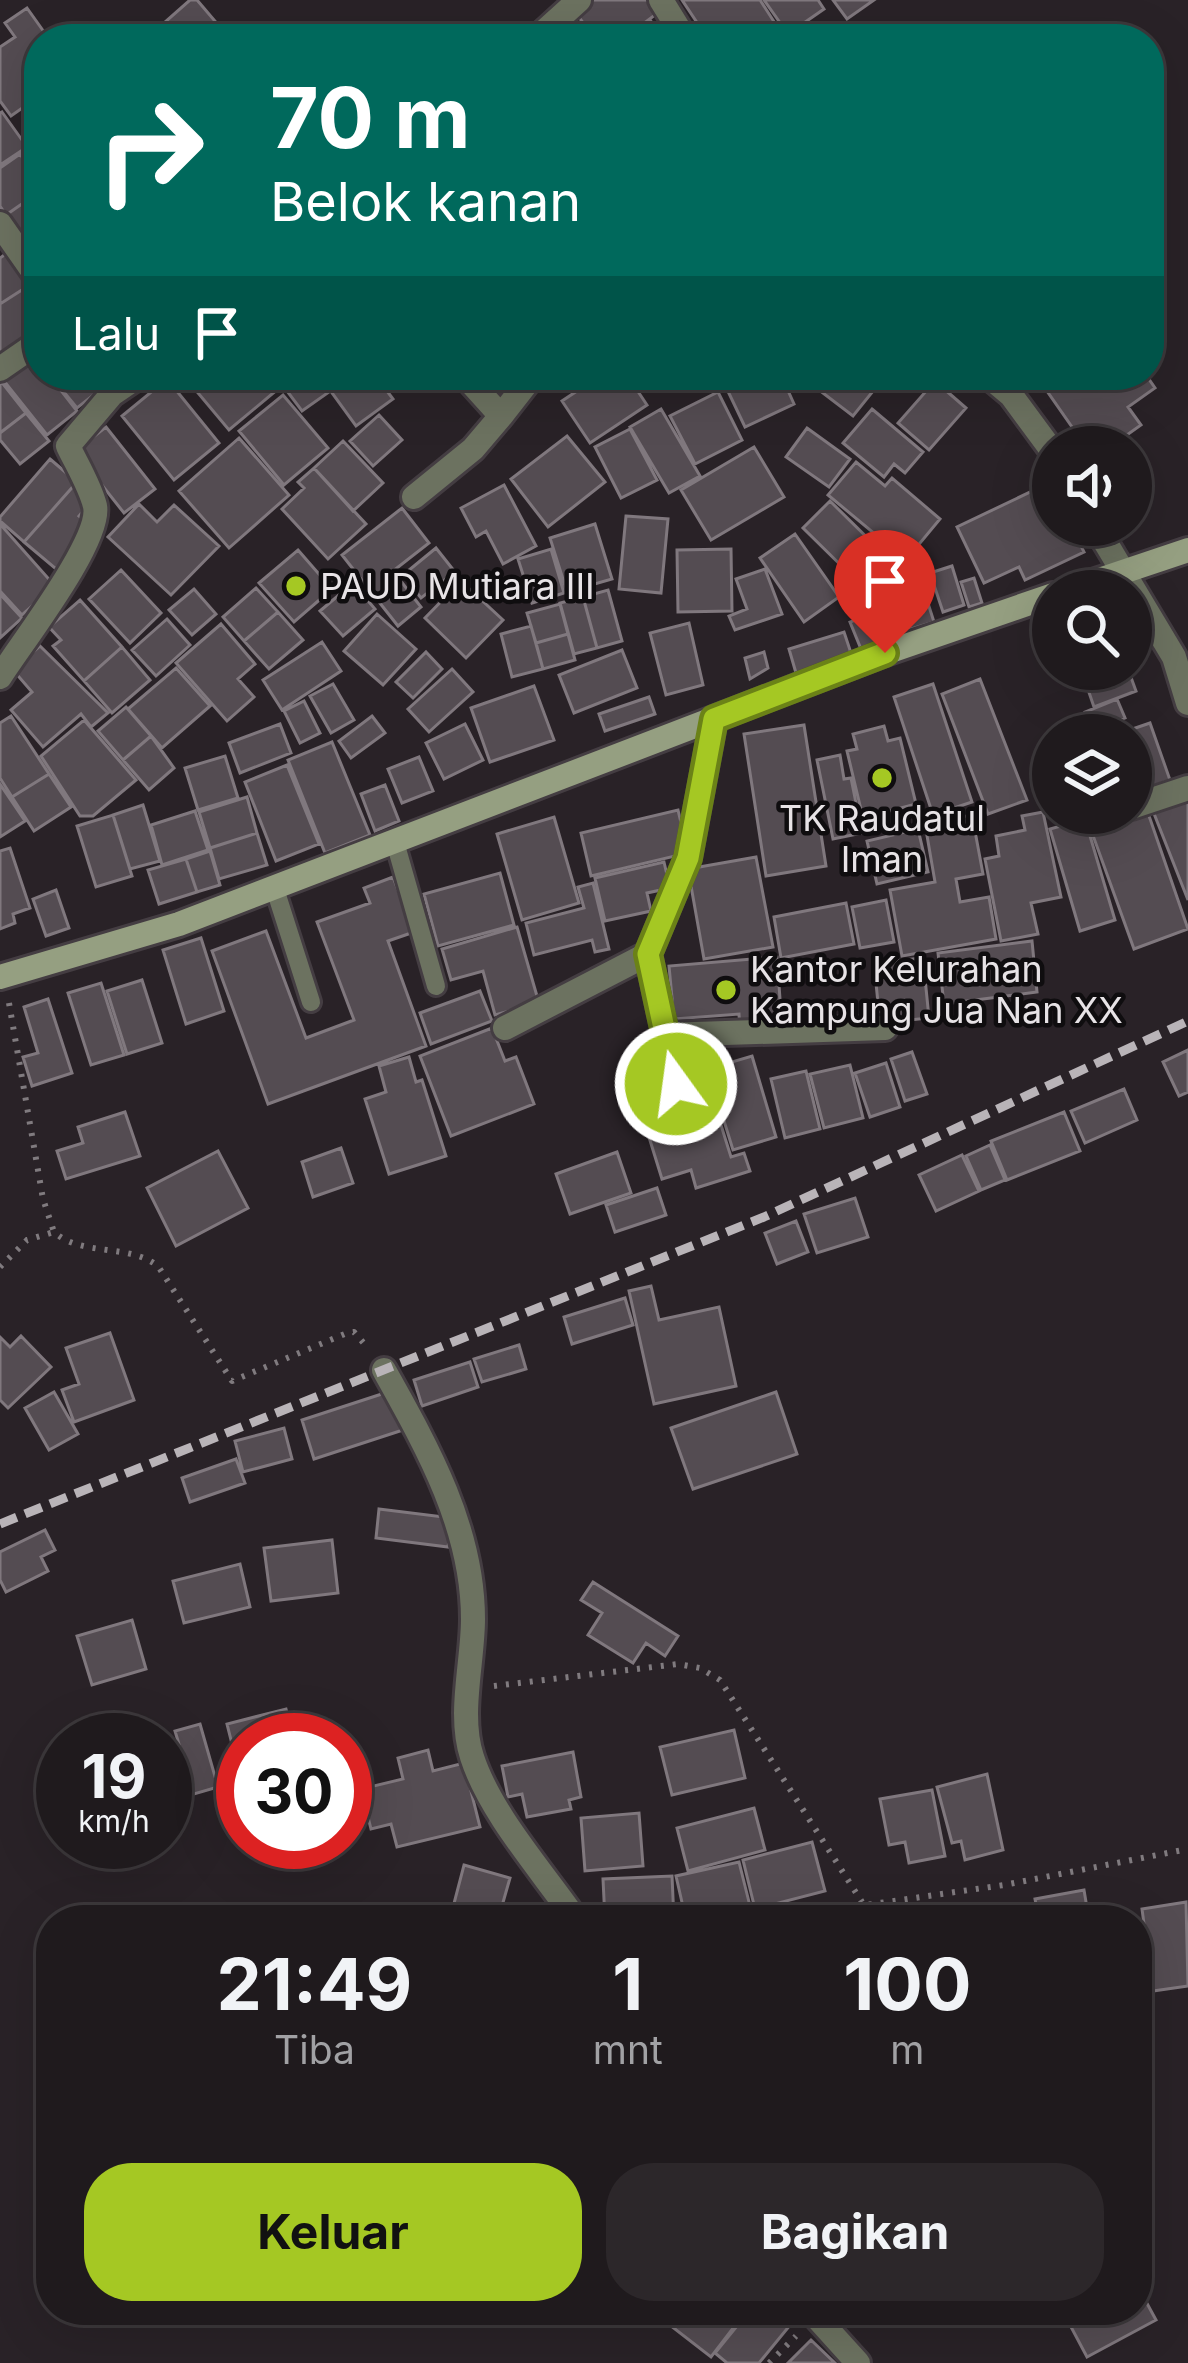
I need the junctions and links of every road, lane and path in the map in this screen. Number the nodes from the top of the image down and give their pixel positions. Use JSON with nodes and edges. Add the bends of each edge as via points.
{"nodes":[{"id":1,"x":579,"y":0,"type":"edge"},
{"id":2,"x":553,"y":24,"type":"edge"},
{"id":3,"x":0,"y":224,"type":"edge"},
{"id":4,"x":24,"y":258,"type":"edge"},
{"id":5,"x":118,"y":390,"type":"edge"},
{"id":6,"x":478,"y":390,"type":"edge"},
{"id":7,"x":521,"y":390,"type":"edge"},
{"id":8,"x":1005,"y":390,"type":"edge"},
{"id":9,"x":501,"y":416,"type":"junction"},
{"id":10,"x":1034,"y":426,"type":"edge"},
{"id":11,"x":414,"y":497,"type":"dead end"},
{"id":12,"x":1188,"y":550,"type":"edge"},
{"id":13,"x":1135,"y":570,"type":"edge"},
{"id":14,"x":1032,"y":602,"type":"edge"},
{"id":15,"x":1152,"y":620,"type":"edge"},
{"id":16,"x":0,"y":677,"type":"edge"},
{"id":17,"x":1188,"y":703,"type":"edge"},
{"id":18,"x":714,"y":719,"type":"junction"},
{"id":19,"x":1188,"y":788,"type":"edge"},
{"id":20,"x":1152,"y":800,"type":"edge"},
{"id":21,"x":394,"y":842,"type":"junction"},
{"id":22,"x":275,"y":889,"type":"junction"},
{"id":23,"x":648,"y":954,"type":"junction"},
{"id":24,"x":2,"y":976,"type":"edge"},
{"id":25,"x":436,"y":986,"type":"dead end"},
{"id":26,"x":311,"y":1002,"type":"dead end"},
{"id":27,"x":505,"y":1028,"type":"dead end"},
{"id":28,"x":886,"y":1028,"type":"dead end"},
{"id":29,"x":664,"y":1035,"type":"junction"},
{"id":30,"x":676,"y":1084,"type":"dead end"},
{"id":31,"x":54,"y":1232,"type":"junction"},
{"id":32,"x":0,"y":1268,"type":"edge"},
{"id":33,"x":384,"y":1370,"type":"joint"},
{"id":34,"x":470,"y":1688,"type":"junction"},
{"id":35,"x":1188,"y":1849,"type":"edge"},
{"id":36,"x":862,"y":1903,"type":"junction"},
{"id":37,"x":566,"y":1905,"type":"edge"},
{"id":38,"x":850,"y":1905,"type":"edge"},
{"id":39,"x":824,"y":2325,"type":"edge"},
{"id":40,"x":858,"y":2363,"type":"edge"}],
"edges":[{"from":1,"to":2,"type":"street"},
{"from":3,"to":4,"type":"street"},
{"from":5,"to":16,"type":"street","via":[[68,446],[95,507],[94,523]]},
{"from":6,"to":9,"type":"street"},
{"from":7,"to":9,"type":"street"},
{"from":8,"to":10,"type":"street"},
{"from":9,"to":11,"type":"street"},
{"from":12,"to":13,"type":"street"},
{"from":14,"to":18,"type":"street"},
{"from":15,"to":17,"type":"street"},
{"from":18,"to":21,"type":"street"},
{"from":18,"to":23,"type":"street","via":[[688,858]]},
{"from":19,"to":20,"type":"street"},
{"from":21,"to":22,"type":"street"},
{"from":21,"to":25,"type":"lane"},
{"from":22,"to":24,"type":"street"},
{"from":22,"to":26,"type":"lane"},
{"from":23,"to":27,"type":"street"},
{"from":23,"to":29,"type":"street"},
{"from":24,"to":31,"type":"path"},
{"from":28,"to":29,"type":"street"},
{"from":29,"to":30,"type":"street"},
{"from":31,"to":32,"type":"path","via":[[27,1240]]},
{"from":31,"to":33,"type":"path","via":[[143,1254],[158,1266],[232,1381],[355,1332]]},
{"from":33,"to":34,"type":"street","via":[[429,1450],[461,1533],[473,1616]]},
{"from":34,"to":36,"type":"path","via":[[678,1664],[700,1669],[720,1680]]},
{"from":34,"to":37,"type":"street","via":[[470,1752],[484,1786]]},
{"from":35,"to":36,"type":"path"},
{"from":36,"to":38,"type":"path"},
{"from":39,"to":40,"type":"street"}]}
